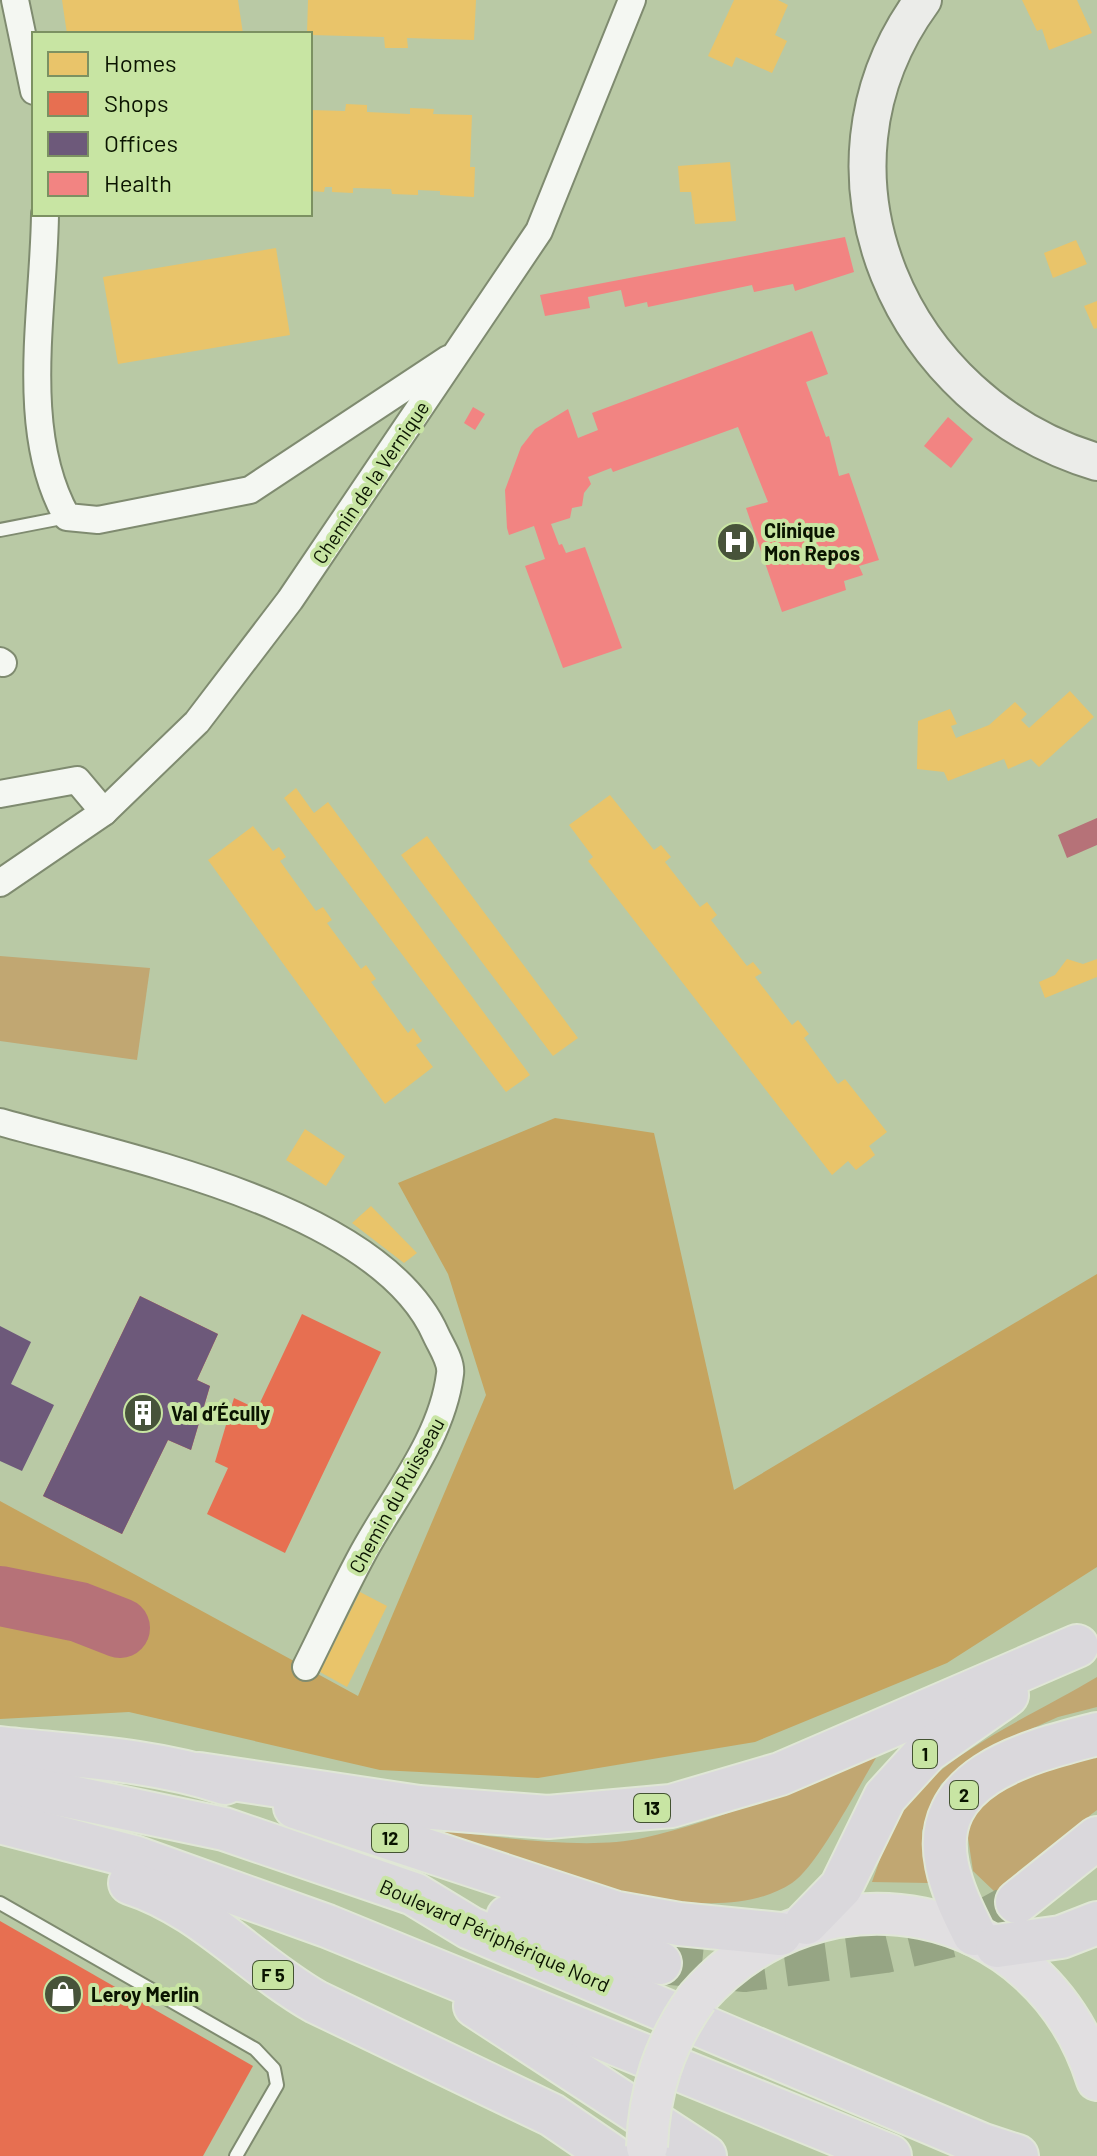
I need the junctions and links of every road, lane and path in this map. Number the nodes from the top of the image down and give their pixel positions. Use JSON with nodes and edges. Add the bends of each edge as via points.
{"nodes":[{"id":1,"x":15,"y":0,"type":"edge"},
{"id":2,"x":632,"y":0,"type":"edge"},
{"id":3,"x":923,"y":0,"type":"edge"},
{"id":4,"x":32,"y":81,"type":"edge"},
{"id":5,"x":45,"y":216,"type":"edge"},
{"id":6,"x":457,"y":353,"type":"junction"},
{"id":7,"x":1097,"y":462,"type":"edge"},
{"id":8,"x":67,"y":517,"type":"junction"},
{"id":9,"x":0,"y":530,"type":"edge"},
{"id":10,"x":0,"y":794,"type":"edge"},
{"id":11,"x":104,"y":812,"type":"junction"},
{"id":12,"x":0,"y":883,"type":"edge"},
{"id":13,"x":0,"y":1122,"type":"edge"},
{"id":14,"x":1087,"y":1640,"type":"edge"},
{"id":15,"x":306,"y":1667,"type":"dead end"},
{"id":16,"x":1097,"y":1734,"type":"edge"},
{"id":17,"x":0,"y":1748,"type":"edge"},
{"id":18,"x":199,"y":1774,"type":"junction"},
{"id":19,"x":0,"y":1782,"type":"edge"},
{"id":20,"x":0,"y":1822,"type":"edge"},
{"id":21,"x":0,"y":1830,"type":"edge"},
{"id":22,"x":1097,"y":1838,"type":"edge"},
{"id":23,"x":414,"y":1894,"type":"junction"},
{"id":24,"x":1017,"y":1902,"type":"tunnel mouth"},
{"id":25,"x":0,"y":1903,"type":"edge"},
{"id":26,"x":1097,"y":1923,"type":"edge"},
{"id":27,"x":793,"y":1928,"type":"junction"},
{"id":28,"x":985,"y":1940,"type":"junction"},
{"id":29,"x":394,"y":1953,"type":"junction"},
{"id":30,"x":660,"y":1963,"type":"tunnel mouth"},
{"id":31,"x":1094,"y":2064,"type":"edge"},
{"id":32,"x":636,"y":2153,"type":"edge"},
{"id":33,"x":236,"y":2156,"type":"edge"},
{"id":34,"x":705,"y":2156,"type":"edge"},
{"id":35,"x":890,"y":2156,"type":"edge"},
{"id":36,"x":1017,"y":2156,"type":"edge"}],
"edges":[{"from":1,"to":4,"type":"street"},
{"from":2,"to":6,"type":"street","name":"Chemin de la Vernique","via":[[539,231]]},
{"from":3,"to":7,"type":"main road","via":[[892,49],[865,159],[875,233],[889,274],[923,339],[974,396],[1046,442]]},
{"from":5,"to":8,"type":"street","via":[[38,423],[51,489]]},
{"from":6,"to":8,"type":"street","via":[[250,490],[98,520]]},
{"from":6,"to":11,"type":"street","name":"Chemin de la Vernique","via":[[290,600],[197,722]]},
{"from":8,"to":9,"type":"lane"},
{"from":10,"to":11,"type":"street","via":[[77,780]]},
{"from":11,"to":12,"type":"street","name":"Chemin de la Vernique"},
{"from":13,"to":15,"type":"street","name":"Chemin du Ruisseau","via":[[231,1188],[331,1234],[385,1271],[428,1318],[451,1370],[442,1417],[362,1554]]},
{"from":14,"to":18,"type":"highway","number":"13","via":[[780,1774],[671,1806],[548,1817],[419,1807]]},
{"from":14,"to":27,"type":"highway","number":"1","via":[[927,1751],[885,1797],[841,1887]]},
{"from":16,"to":28,"type":"highway","number":"2","via":[[998,1765],[961,1798],[948,1827],[946,1863],[954,1893]]},
{"from":17,"to":18,"type":"highway","number":"12"},
{"from":18,"to":27,"type":"highway","number":"12","via":[[617,1913],[679,1924]]},
{"from":19,"to":23,"type":"highway","name":"Boulevard Périphérique Nord","via":[[224,1829]]},
{"from":20,"to":29,"type":"highway","via":[[134,1857]]},
{"from":21,"to":32,"type":"highway","number":"F 5","via":[[78,1868],[181,1904],[288,1986]]},
{"from":22,"to":24,"type":"highway"},
{"from":23,"to":30,"type":"highway","via":[[474,1905]]},
{"from":23,"to":36,"type":"highway","name":"Boulevard Périphérique Nord","via":[[470,1928]]},
{"from":25,"to":33,"type":"lane","via":[[255,2049],[274,2069],[277,2085]]},
{"from":26,"to":28,"type":"highway","via":[[1061,1937]]},
{"from":27,"to":28,"type":"main road","via":[[871,1912],[920,1917]]},
{"from":27,"to":32,"type":"main road","bridge":true,"via":[[733,1962],[697,1998],[660,2063]]},
{"from":28,"to":31,"type":"main road","via":[[1033,1974],[1051,1994]]},
{"from":29,"to":34,"type":"highway"},
{"from":29,"to":35,"type":"highway"}]}
